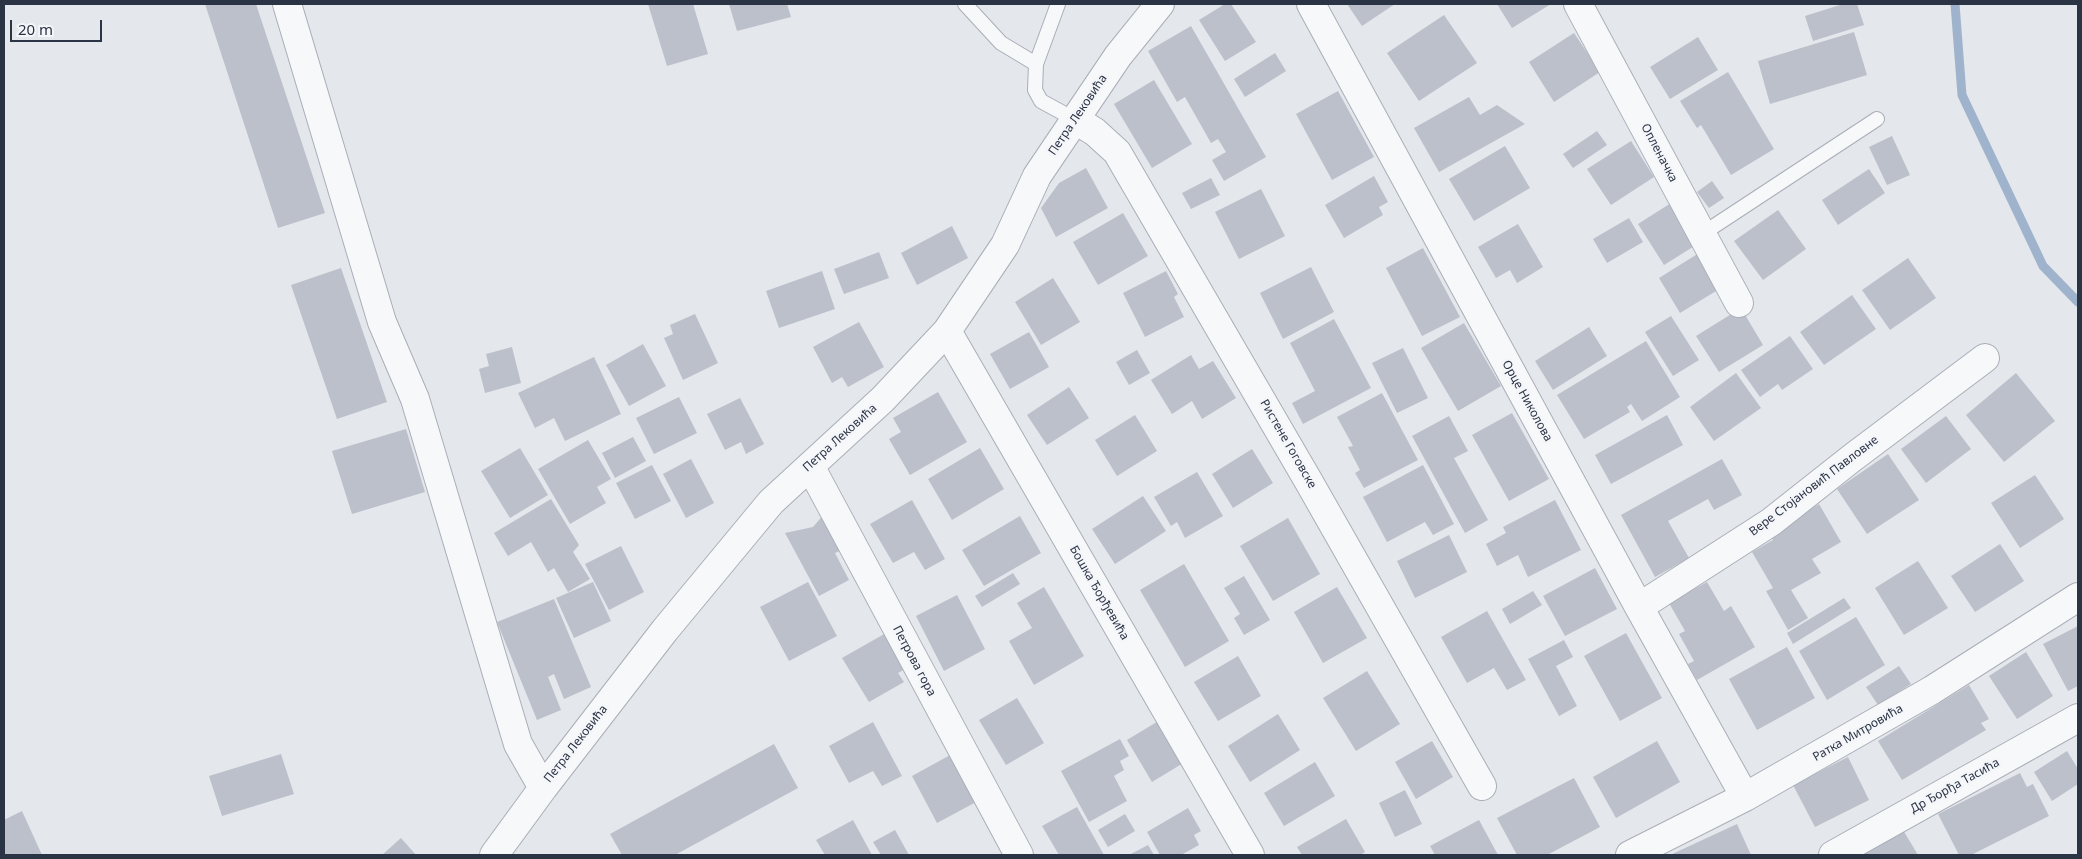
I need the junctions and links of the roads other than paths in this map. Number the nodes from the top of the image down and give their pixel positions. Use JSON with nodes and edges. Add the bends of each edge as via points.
{"nodes":[{"id":1,"x":287,"y":4,"type":"edge"},
{"id":2,"x":965,"y":4,"type":"edge"},
{"id":3,"x":1058,"y":4,"type":"edge"},
{"id":4,"x":1160,"y":4,"type":"edge"},
{"id":5,"x":1311,"y":4,"type":"edge"},
{"id":6,"x":1578,"y":4,"type":"edge"},
{"id":7,"x":1036,"y":64,"type":"junction"},
{"id":8,"x":1074,"y":119,"type":"junction"},
{"id":9,"x":1877,"y":119,"type":"dead end"},
{"id":10,"x":1702,"y":234,"type":"junction"},
{"id":11,"x":1739,"y":304,"type":"dead end"},
{"id":12,"x":947,"y":331,"type":"junction"},
{"id":13,"x":1985,"y":358,"type":"dead end"},
{"id":14,"x":810,"y":466,"type":"junction"},
{"id":15,"x":2078,"y":597,"type":"edge"},
{"id":16,"x":1639,"y":607,"type":"junction"},
{"id":17,"x":2078,"y":718,"type":"edge"},
{"id":18,"x":1482,"y":786,"type":"dead end"},
{"id":19,"x":543,"y":788,"type":"junction"},
{"id":20,"x":1745,"y":797,"type":"junction"},
{"id":21,"x":494,"y":855,"type":"edge"},
{"id":22,"x":1019,"y":855,"type":"edge"},
{"id":23,"x":1250,"y":855,"type":"edge"},
{"id":24,"x":1630,"y":855,"type":"edge"},
{"id":25,"x":1833,"y":855,"type":"edge"}],
"edges":[{"from":1,"to":19,"type":"street","via":[[382,322],[420,416],[518,744]]},
{"from":2,"to":7,"type":"lane","via":[[1001,42]]},
{"from":3,"to":7,"type":"lane"},
{"from":4,"to":8,"type":"street","name":"Петра Лековића"},
{"from":5,"to":16,"type":"street","name":"Орце Николова"},
{"from":6,"to":10,"type":"street","name":"Опленачка"},
{"from":7,"to":8,"type":"lane","via":[[1035,90],[1041,101]]},
{"from":8,"to":12,"type":"street","name":"Петра Лековића","via":[[1037,176],[1005,245]]},
{"from":8,"to":18,"type":"street","name":"Ристене Гоговске","via":[[1117,152]]},
{"from":9,"to":10,"type":"lane"},
{"from":10,"to":11,"type":"street","name":"Опленачка"},
{"from":12,"to":14,"type":"street","name":"Петра Лековића","via":[[883,400]]},
{"from":12,"to":23,"type":"street","name":"Бошка Ђорђевића"},
{"from":13,"to":16,"type":"street","name":"Вере Стојановић Павловне","via":[[1771,522]]},
{"from":14,"to":19,"type":"street","name":"Петра Лековића","via":[[752,524]]},
{"from":14,"to":22,"type":"street","name":"Петрова гора"},
{"from":15,"to":20,"type":"street","name":"Ратка Митровића","via":[[1932,690]]},
{"from":16,"to":20,"type":"street","name":"Орце Николова"},
{"from":17,"to":25,"type":"street","name":"Др Ђорђа Тасића"},
{"from":19,"to":21,"type":"street","name":"Петра Лековића"},
{"from":20,"to":24,"type":"street","name":"Ратка Митровића"}]}
